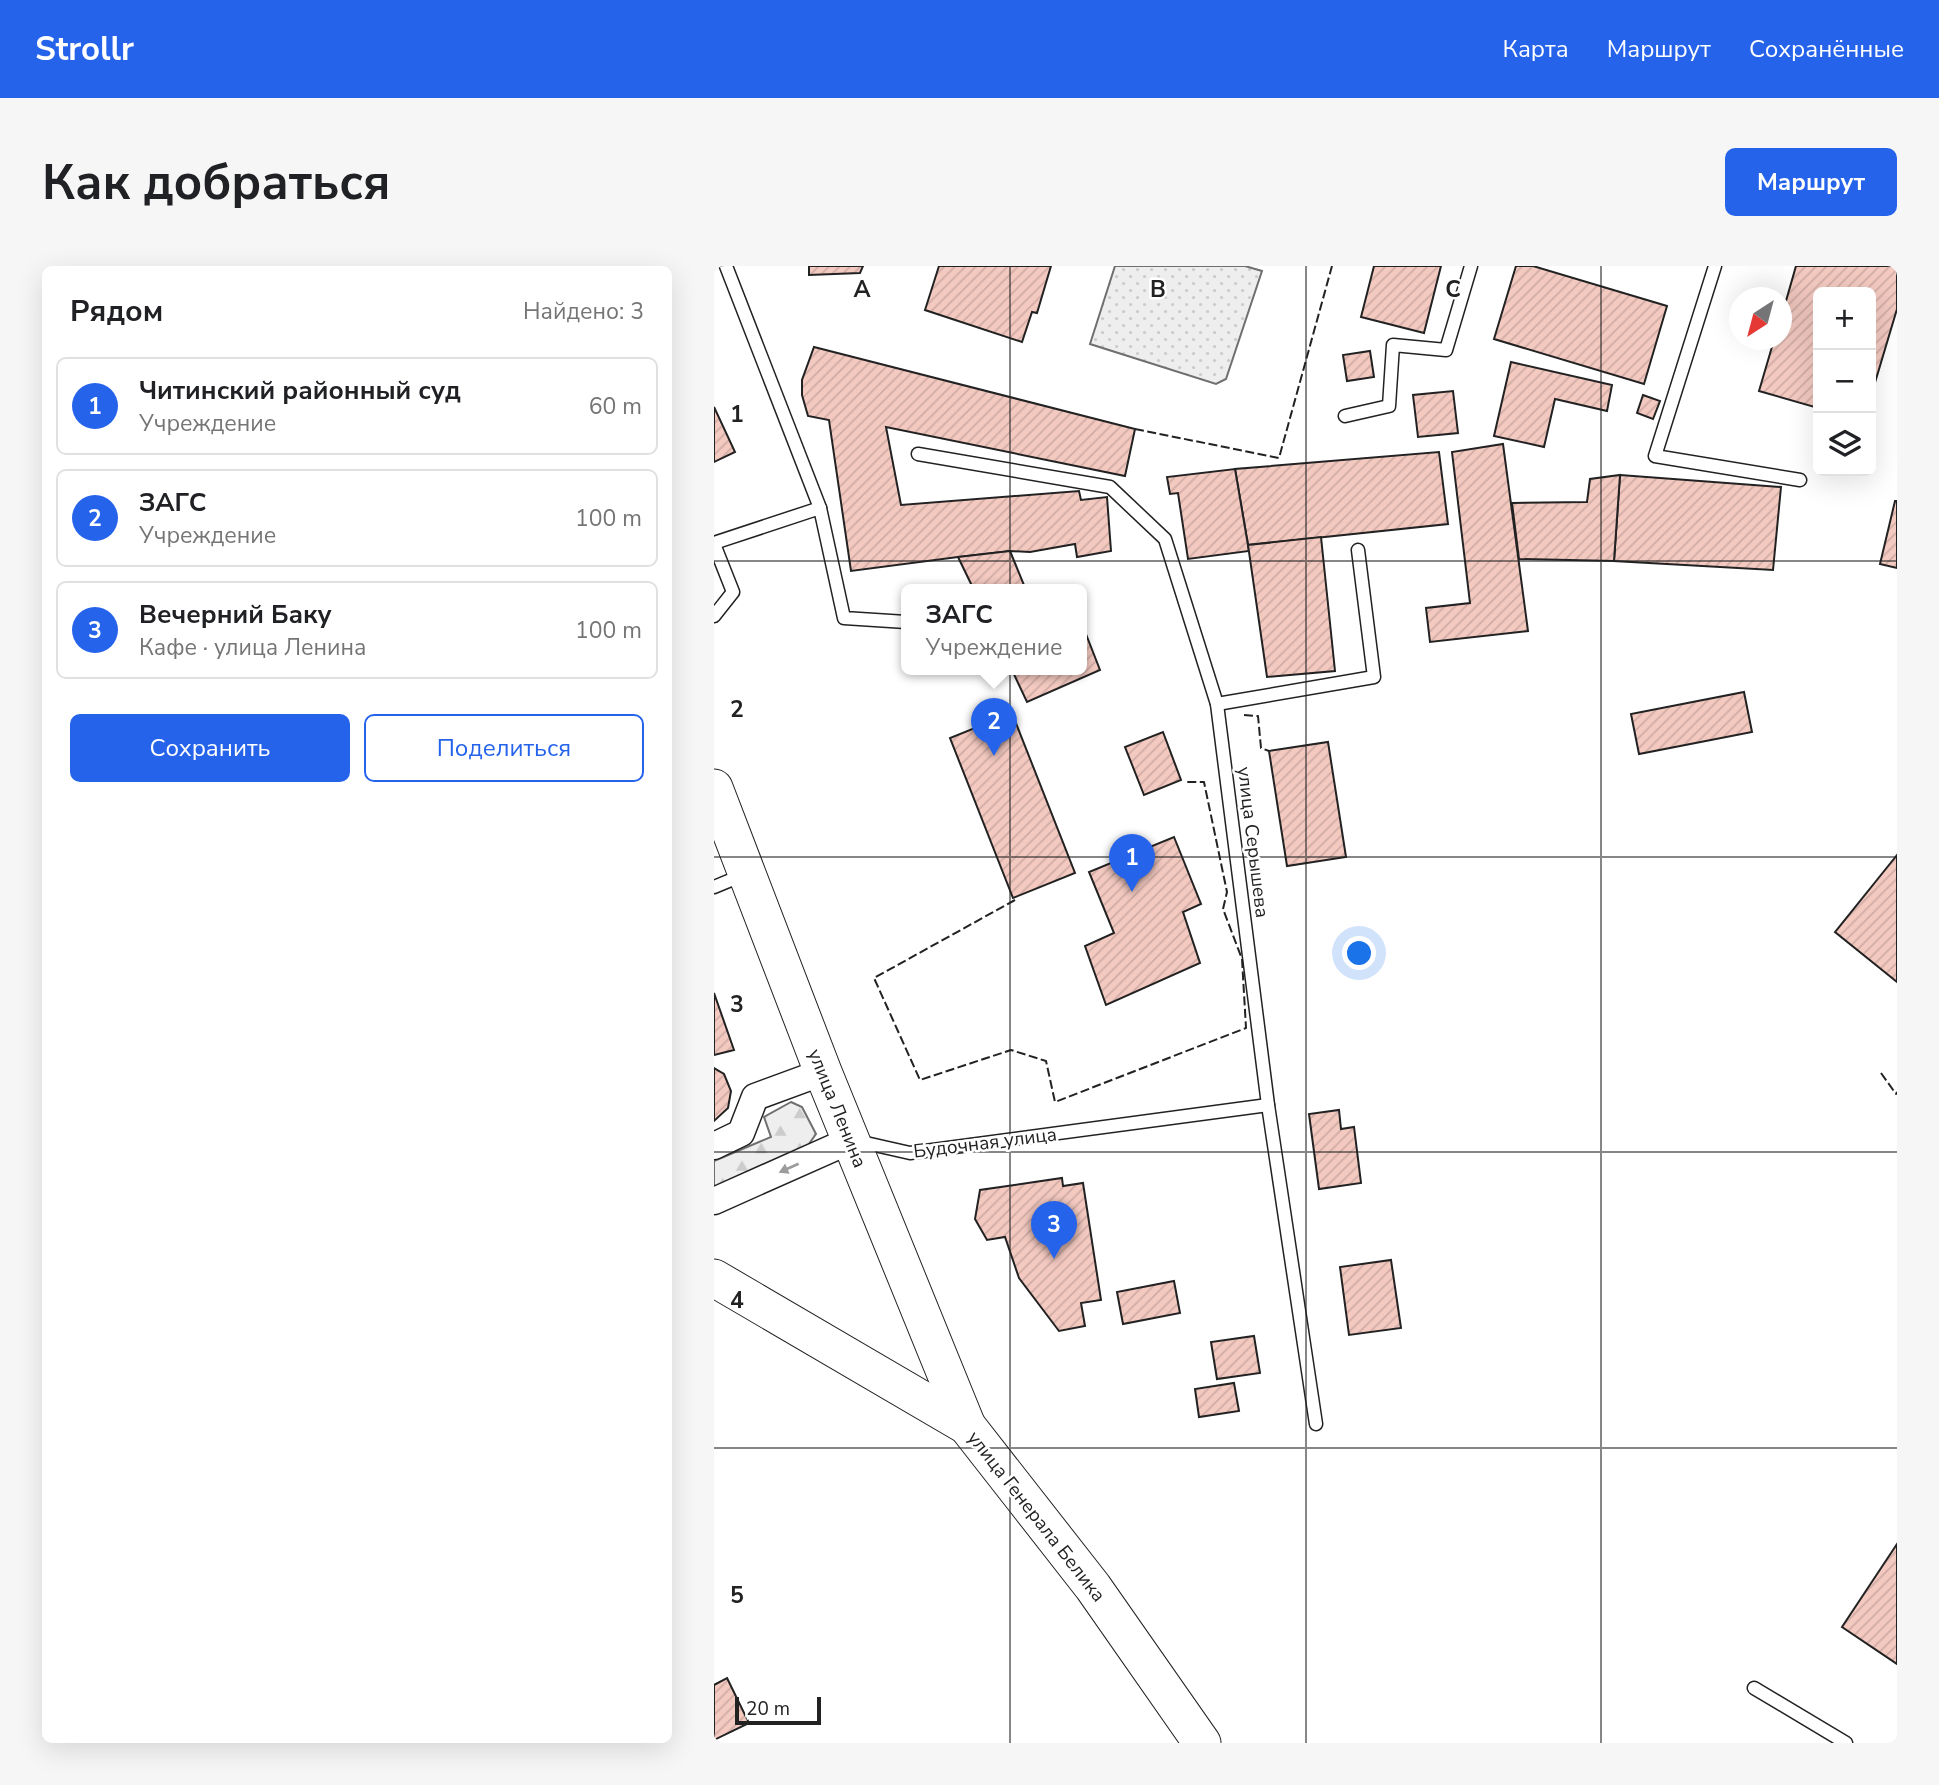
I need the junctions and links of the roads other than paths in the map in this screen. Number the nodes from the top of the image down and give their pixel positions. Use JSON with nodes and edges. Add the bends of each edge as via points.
{"nodes":[{"id":1,"x":726,"y":266,"type":"edge"},
{"id":2,"x":1471,"y":266,"type":"edge"},
{"id":3,"x":1715,"y":266,"type":"edge"},
{"id":4,"x":1345,"y":416,"type":"dead end"},
{"id":5,"x":918,"y":454,"type":"dead end"},
{"id":6,"x":1800,"y":480,"type":"dead end"},
{"id":7,"x":820,"y":508,"type":"junction"},
{"id":8,"x":714,"y":544,"type":"edge"},
{"id":9,"x":1358,"y":550,"type":"dead end"},
{"id":10,"x":714,"y":616,"type":"edge"},
{"id":11,"x":901,"y":622,"type":"edge"},
{"id":12,"x":1217,"y":704,"type":"junction"},
{"id":13,"x":714,"y":788,"type":"edge"},
{"id":14,"x":747,"y":873,"type":"junction"},
{"id":15,"x":714,"y":887,"type":"edge"},
{"id":16,"x":823,"y":1072,"type":"junction"},
{"id":17,"x":1268,"y":1105,"type":"junction"},
{"id":18,"x":851,"y":1140,"type":"junction"},
{"id":19,"x":714,"y":1146,"type":"edge"},
{"id":20,"x":714,"y":1201,"type":"edge"},
{"id":21,"x":714,"y":1278,"type":"edge"},
{"id":22,"x":1316,"y":1424,"type":"dead end"},
{"id":23,"x":967,"y":1426,"type":"junction"},
{"id":24,"x":1754,"y":1688,"type":"dead end"},
{"id":25,"x":1202,"y":1743,"type":"edge"},
{"id":26,"x":1846,"y":1743,"type":"edge"}],
"edges":[{"from":1,"to":7,"type":"lane"},
{"from":2,"to":4,"type":"lane","via":[[1446,349],[1393,345],[1389,406]]},
{"from":3,"to":6,"type":"lane","via":[[1655,456]]},
{"from":5,"to":12,"type":"lane","name":"улица Серышева","via":[[1110,487],[1165,539]]},
{"from":7,"to":8,"type":"lane"},
{"from":7,"to":11,"type":"lane","via":[[844,618]]},
{"from":8,"to":10,"type":"lane","via":[[733,592]]},
{"from":9,"to":12,"type":"lane","via":[[1374,677]]},
{"from":12,"to":17,"type":"lane","name":"улица Серышева"},
{"from":13,"to":14,"type":"main road","name":"улица Ленина"},
{"from":14,"to":15,"type":"lane"},
{"from":14,"to":16,"type":"main road","name":"улица Ленина"},
{"from":16,"to":18,"type":"main road","name":"улица Ленина"},
{"from":16,"to":19,"type":"street","via":[[755,1097],[741,1133]]},
{"from":17,"to":18,"type":"lane","name":"Будочная улица","via":[[910,1153]]},
{"from":17,"to":22,"type":"lane","name":"улица Серышева"},
{"from":18,"to":20,"type":"street","one_way":true},
{"from":18,"to":23,"type":"main road","name":"улица Ленина"},
{"from":21,"to":23,"type":"main road","name":"улица Генерала Белика"},
{"from":23,"to":25,"type":"main road","name":"улица Генерала Белика","via":[[1093,1587]]},
{"from":24,"to":26,"type":"lane"}]}
